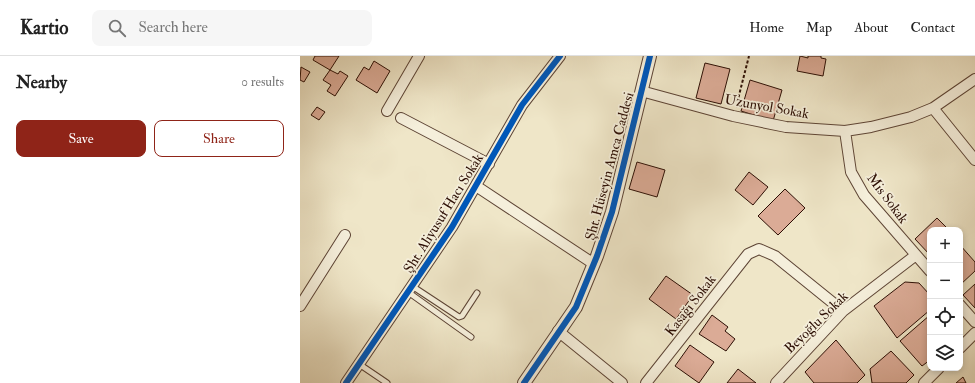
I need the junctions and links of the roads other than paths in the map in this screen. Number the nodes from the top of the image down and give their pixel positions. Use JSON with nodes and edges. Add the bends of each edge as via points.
{"nodes":[{"id":1,"x":419,"y":56,"type":"edge"},
{"id":2,"x":560,"y":56,"type":"edge"},
{"id":3,"x":650,"y":56,"type":"edge"},
{"id":4,"x":975,"y":79,"type":"edge"},
{"id":5,"x":641,"y":91,"type":"junction"},
{"id":6,"x":933,"y":108,"type":"junction"},
{"id":7,"x":387,"y":111,"type":"dead end"},
{"id":8,"x":401,"y":118,"type":"dead end"},
{"id":9,"x":845,"y":131,"type":"junction"},
{"id":10,"x":975,"y":160,"type":"edge"},
{"id":11,"x":489,"y":164,"type":"junction"},
{"id":12,"x":476,"y":186,"type":"junction"},
{"id":13,"x":345,"y":235,"type":"dead end"},
{"id":14,"x":916,"y":255,"type":"junction"},
{"id":15,"x":594,"y":264,"type":"junction"},
{"id":16,"x":927,"y":268,"type":"edge"},
{"id":17,"x":410,"y":289,"type":"junction"},
{"id":18,"x":478,"y":293,"type":"dead end"},
{"id":19,"x":300,"y":306,"type":"edge"},
{"id":20,"x":963,"y":308,"type":"edge"},
{"id":21,"x":843,"y":311,"type":"junction"},
{"id":22,"x":975,"y":322,"type":"edge"},
{"id":23,"x":558,"y":331,"type":"junction"},
{"id":24,"x":975,"y":333,"type":"edge"},
{"id":25,"x":471,"y":337,"type":"dead end"},
{"id":26,"x":963,"y":345,"type":"edge"},
{"id":27,"x":359,"y":364,"type":"junction"},
{"id":28,"x":936,"y":371,"type":"edge"},
{"id":29,"x":346,"y":383,"type":"edge"},
{"id":30,"x":387,"y":383,"type":"edge"},
{"id":31,"x":524,"y":383,"type":"edge"},
{"id":32,"x":622,"y":383,"type":"edge"},
{"id":33,"x":646,"y":383,"type":"edge"},
{"id":34,"x":776,"y":383,"type":"edge"},
{"id":35,"x":924,"y":383,"type":"edge"}],
"edges":[{"from":1,"to":7,"type":"street"},
{"from":2,"to":11,"type":"street","name":"Şht. Aliyusuf Hacı Sokak","via":[[522,105]]},
{"from":3,"to":5,"type":"street","name":"Şht. Hüseyin Amca Caddesi"},
{"from":4,"to":6,"type":"street","name":"Uzunyol Sokak"},
{"from":5,"to":9,"type":"street","name":"Uzunyol Sokak","via":[[733,116],[786,127]]},
{"from":5,"to":15,"type":"street","name":"Şht. Hüseyin Amca Caddesi","via":[[612,212]]},
{"from":6,"to":9,"type":"street","name":"Uzunyol Sokak","via":[[911,117]]},
{"from":6,"to":10,"type":"street"},
{"from":8,"to":11,"type":"street"},
{"from":9,"to":14,"type":"street","name":"Mis Sokak","via":[[852,172],[864,195]]},
{"from":11,"to":12,"type":"street","name":"Şht. Aliyusuf Hacı Sokak"},
{"from":12,"to":15,"type":"street"},
{"from":12,"to":17,"type":"street","name":"Şht. Aliyusuf Hacı Sokak"},
{"from":13,"to":19,"type":"street"},
{"from":14,"to":16,"type":"street","name":"Mis Sokak"},
{"from":14,"to":21,"type":"street","name":"Beyoğlu Sokak"},
{"from":15,"to":23,"type":"street","name":"Şht. Hüseyin Amca Caddesi","via":[[576,306]]},
{"from":17,"to":18,"type":"lane","via":[[459,317]]},
{"from":17,"to":25,"type":"lane"},
{"from":17,"to":27,"type":"street","name":"Şht. Aliyusuf Hacı Sokak"},
{"from":20,"to":22,"type":"street"},
{"from":21,"to":33,"type":"street","name":"Kasağı Sokak","via":[[776,256],[759,248],[748,254]]},
{"from":21,"to":34,"type":"street","name":"Beyoğlu Sokak"},
{"from":23,"to":31,"type":"street","name":"Şht. Hüseyin Amca Caddesi"},
{"from":23,"to":32,"type":"street"},
{"from":24,"to":26,"type":"street"},
{"from":27,"to":29,"type":"street","name":"Şht. Aliyusuf Hacı Sokak"},
{"from":27,"to":30,"type":"lane"},
{"from":28,"to":35,"type":"street"}]}
